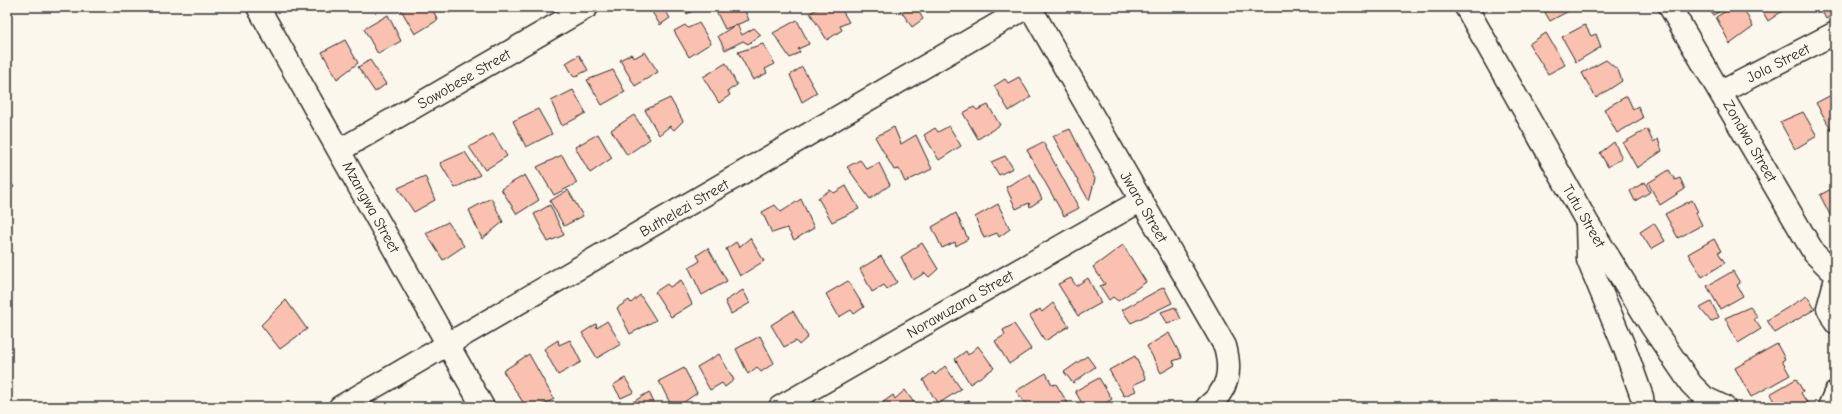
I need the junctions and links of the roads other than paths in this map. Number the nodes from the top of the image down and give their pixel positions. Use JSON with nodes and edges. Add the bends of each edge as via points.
{"nodes":[{"id":1,"x":258,"y":7,"type":"edge"},
{"id":2,"x":587,"y":7,"type":"edge"},
{"id":3,"x":1029,"y":7,"type":"edge"},
{"id":4,"x":1466,"y":7,"type":"edge"},
{"id":5,"x":1670,"y":7,"type":"edge"},
{"id":6,"x":1835,"y":33,"type":"edge"},
{"id":7,"x":1721,"y":92,"type":"junction"},
{"id":8,"x":340,"y":150,"type":"junction"},
{"id":9,"x":1140,"y":201,"type":"junction"},
{"id":10,"x":1587,"y":222,"type":"junction"},
{"id":11,"x":1835,"y":270,"type":"edge"},
{"id":12,"x":1835,"y":282,"type":"edge"},
{"id":13,"x":1835,"y":322,"type":"edge"},
{"id":14,"x":447,"y":345,"type":"junction"},
{"id":15,"x":1835,"y":393,"type":"edge"},
{"id":16,"x":340,"y":407,"type":"edge"},
{"id":17,"x":483,"y":407,"type":"edge"},
{"id":18,"x":780,"y":407,"type":"edge"},
{"id":19,"x":1207,"y":407,"type":"edge"},
{"id":20,"x":1643,"y":407,"type":"edge"},
{"id":21,"x":1724,"y":407,"type":"edge"},
{"id":22,"x":1829,"y":407,"type":"edge"}],
"edges":[{"from":1,"to":8,"type":"street","name":"Mzangwa Street"},
{"from":2,"to":8,"type":"street","name":"Sowobese Street"},
{"from":3,"to":9,"type":"street","name":"Jwara Street"},
{"from":3,"to":14,"type":"street","name":"Buthelezi Street"},
{"from":4,"to":10,"type":"street","name":"Tutu Street"},
{"from":5,"to":7,"type":"street","name":"Zondwa Street"},
{"from":6,"to":7,"type":"street","name":"Jola Street"},
{"from":7,"to":11,"type":"street","name":"Zondwa Street","via":[[1814,253],[1830,269]]},
{"from":8,"to":14,"type":"street","name":"Mzangwa Street"},
{"from":9,"to":18,"type":"street","name":"Norawuzana Street"},
{"from":9,"to":19,"type":"street","name":"Jwara Street","via":[[1225,346],[1228,366],[1224,389]]},
{"from":10,"to":20,"type":"street","via":[[1588,260],[1625,350],[1642,397]]},
{"from":10,"to":21,"type":"street","name":"Tutu Street","via":[[1652,327],[1691,384],[1705,398]]},
{"from":12,"to":13,"type":"street","via":[[1828,308]]},
{"from":14,"to":16,"type":"street","name":"Buthelezi Street"},
{"from":14,"to":17,"type":"street","name":"Mzangwa Street"},
{"from":15,"to":22,"type":"street"}]}
